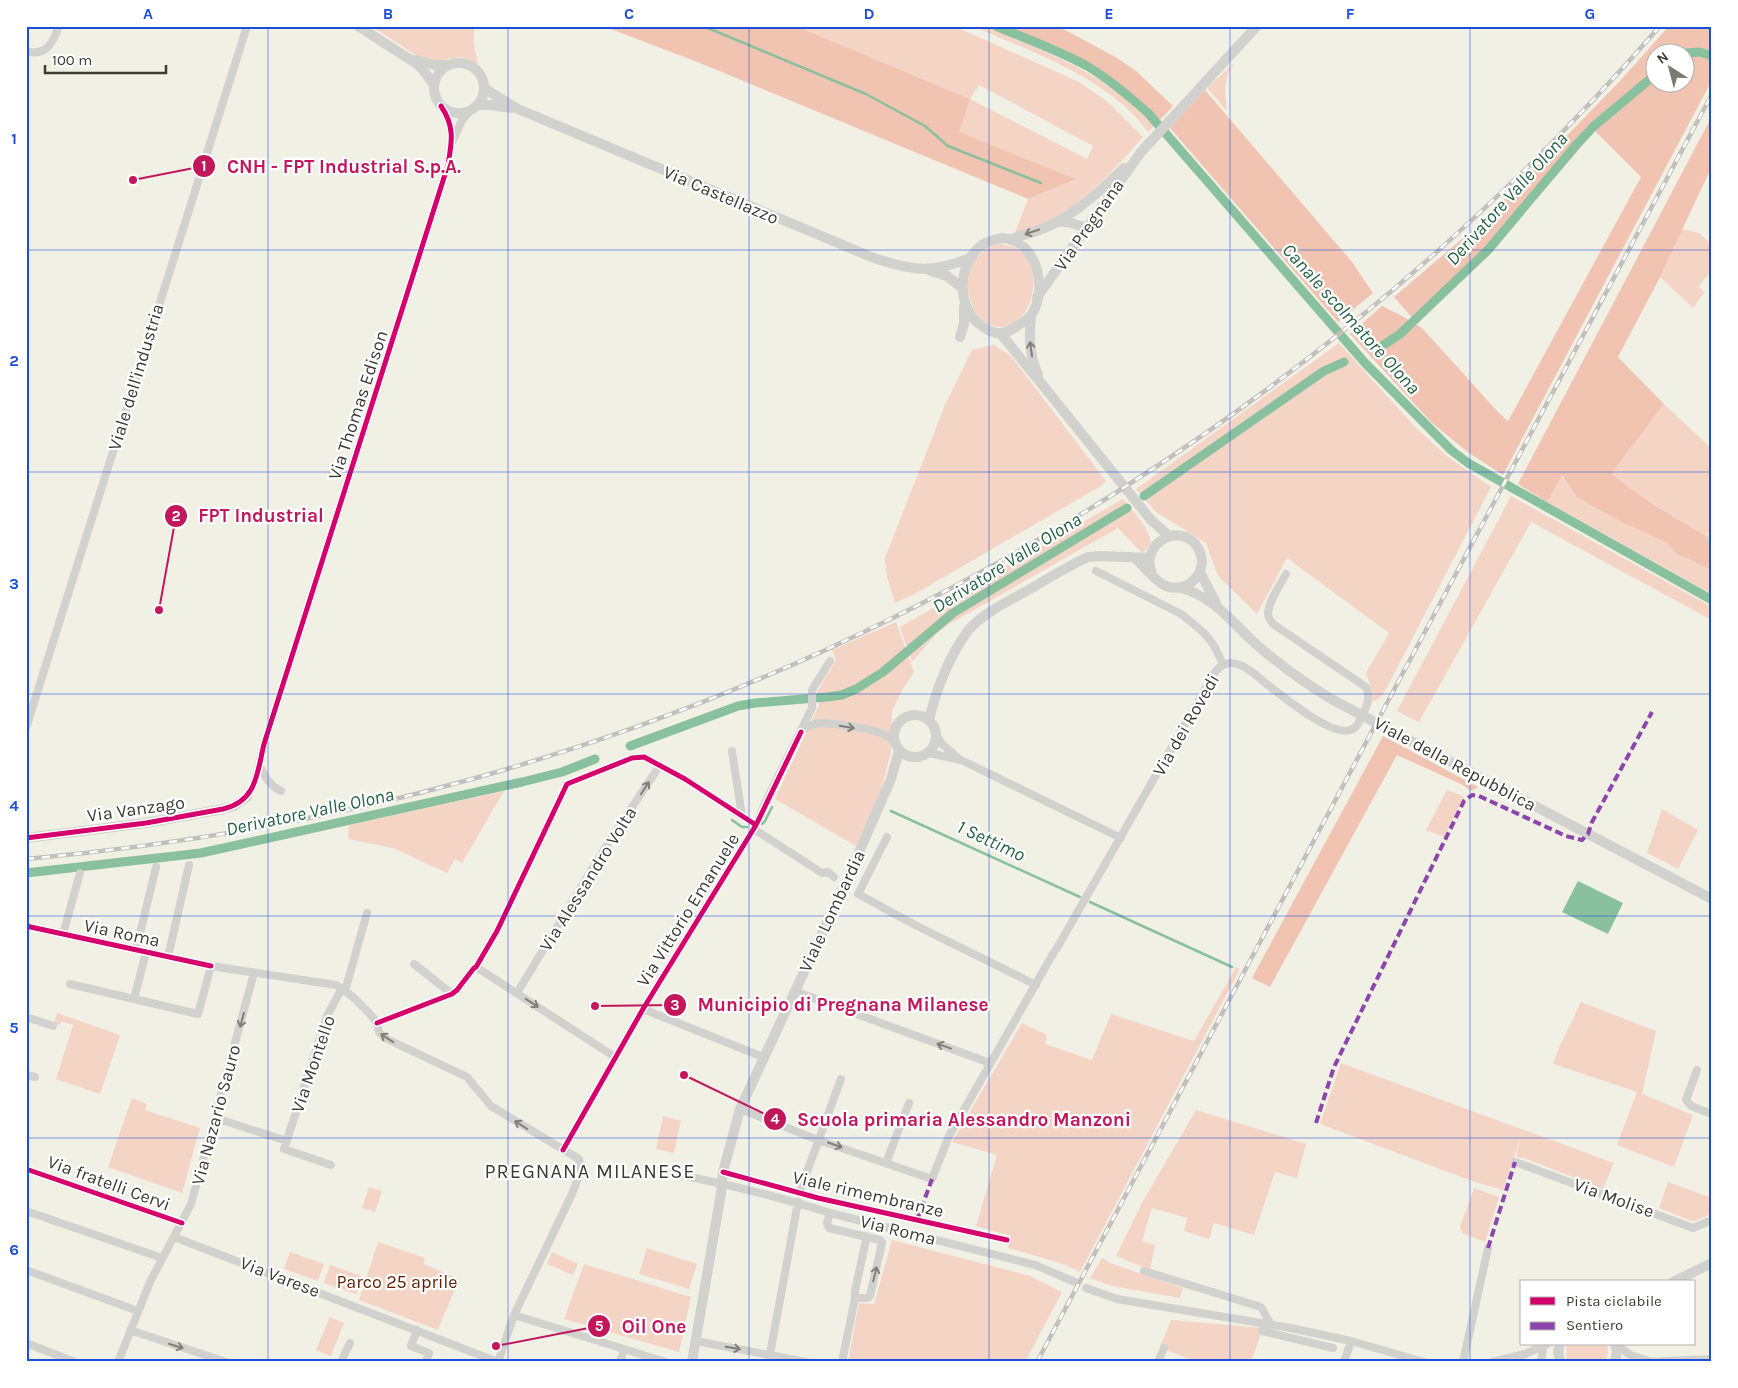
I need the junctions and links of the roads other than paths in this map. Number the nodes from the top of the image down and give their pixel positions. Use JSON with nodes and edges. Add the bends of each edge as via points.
{"nodes":[{"id":1,"x":59,"y":26,"type":"edge"},
{"id":2,"x":247,"y":26,"type":"edge"},
{"id":3,"x":358,"y":26,"type":"edge"},
{"id":4,"x":1257,"y":26,"type":"edge"},
{"id":5,"x":26,"y":50,"type":"edge"},
{"id":6,"x":407,"y":56,"type":"junction"},
{"id":7,"x":449,"y":65,"type":"junction"},
{"id":8,"x":434,"y":85,"type":"junction"},
{"id":9,"x":484,"y":87,"type":"junction"},
{"id":10,"x":441,"y":106,"type":"junction"},
{"id":11,"x":474,"y":108,"type":"junction"},
{"id":12,"x":518,"y":110,"type":"junction"},
{"id":13,"x":452,"y":142,"type":"junction"},
{"id":14,"x":1141,"y":152,"type":"junction"},
{"id":15,"x":1056,"y":222,"type":"junction"},
{"id":16,"x":1087,"y":228,"type":"junction"},
{"id":17,"x":1012,"y":239,"type":"junction"},
{"id":18,"x":972,"y":256,"type":"junction"},
{"id":19,"x":928,"y":270,"type":"junction"},
{"id":20,"x":963,"y":293,"type":"junction"},
{"id":21,"x":1038,"y":298,"type":"junction"},
{"id":22,"x":1031,"y":314,"type":"junction"},
{"id":23,"x":1000,"y":333,"type":"junction"},
{"id":24,"x":960,"y":337,"type":"dead end"},
{"id":25,"x":1041,"y":383,"type":"junction"},
{"id":26,"x":1151,"y":520,"type":"junction"},
{"id":27,"x":1170,"y":536,"type":"junction"},
{"id":28,"x":1155,"y":546,"type":"junction"},
{"id":29,"x":1135,"y":558,"type":"junction"},
{"id":30,"x":1149,"y":558,"type":"junction"},
{"id":31,"x":1096,"y":571,"type":"dead end"},
{"id":32,"x":1200,"y":572,"type":"junction"},
{"id":33,"x":1152,"y":574,"type":"junction"},
{"id":34,"x":1286,"y":574,"type":"dead end"},
{"id":35,"x":1181,"y":588,"type":"junction"},
{"id":36,"x":1216,"y":604,"type":"junction"},
{"id":37,"x":830,"y":661,"type":"dead end"},
{"id":38,"x":1223,"y":665,"type":"junction"},
{"id":39,"x":935,"y":695,"type":"junction"},
{"id":40,"x":915,"y":715,"type":"junction"},
{"id":41,"x":929,"y":720,"type":"junction"},
{"id":42,"x":26,"y":728,"type":"edge"},
{"id":43,"x":801,"y":732,"type":"junction"},
{"id":44,"x":937,"y":736,"type":"junction"},
{"id":45,"x":897,"y":746,"type":"junction"},
{"id":46,"x":732,"y":751,"type":"dead end"},
{"id":47,"x":928,"y":753,"type":"junction"},
{"id":48,"x":912,"y":758,"type":"junction"},
{"id":49,"x":961,"y":760,"type":"junction"},
{"id":50,"x":259,"y":765,"type":"junction"},
{"id":51,"x":660,"y":765,"type":"junction"},
{"id":52,"x":891,"y":779,"type":"junction"},
{"id":53,"x":281,"y":791,"type":"dead end"},
{"id":54,"x":247,"y":797,"type":"joint"},
{"id":55,"x":742,"y":816,"type":"junction"},
{"id":56,"x":755,"y":827,"type":"junction"},
{"id":57,"x":888,"y":837,"type":"dead end"},
{"id":58,"x":26,"y":838,"type":"edge"},
{"id":59,"x":1121,"y":838,"type":"junction"},
{"id":60,"x":189,"y":865,"type":"dead end"},
{"id":61,"x":156,"y":866,"type":"dead end"},
{"id":62,"x":80,"y":873,"type":"dead end"},
{"id":63,"x":834,"y":877,"type":"dead end"},
{"id":64,"x":1712,"y":898,"type":"edge"},
{"id":65,"x":367,"y":913,"type":"dead end"},
{"id":66,"x":26,"y":926,"type":"edge"},
{"id":67,"x":63,"y":934,"type":"junction"},
{"id":68,"x":136,"y":950,"type":"junction"},
{"id":69,"x":146,"y":952,"type":"junction"},
{"id":70,"x":168,"y":957,"type":"junction"},
{"id":71,"x":414,"y":964,"type":"dead end"},
{"id":72,"x":211,"y":966,"type":"junction"},
{"id":73,"x":476,"y":967,"type":"junction"},
{"id":74,"x":254,"y":973,"type":"junction"},
{"id":75,"x":70,"y":984,"type":"dead end"},
{"id":76,"x":1036,"y":985,"type":"junction"},
{"id":77,"x":343,"y":990,"type":"junction"},
{"id":78,"x":794,"y":991,"type":"junction"},
{"id":79,"x":517,"y":993,"type":"junction"},
{"id":80,"x":452,"y":994,"type":"junction"},
{"id":81,"x":134,"y":999,"type":"junction"},
{"id":82,"x":643,"y":1009,"type":"junction"},
{"id":83,"x":26,"y":1017,"type":"edge"},
{"id":84,"x":377,"y":1023,"type":"junction"},
{"id":85,"x":53,"y":1026,"type":"dead end"},
{"id":86,"x":615,"y":1057,"type":"junction"},
{"id":87,"x":763,"y":1057,"type":"junction"},
{"id":88,"x":990,"y":1063,"type":"junction"},
{"id":89,"x":1697,"y":1070,"type":"dead end"},
{"id":90,"x":26,"y":1075,"type":"edge"},
{"id":91,"x":35,"y":1078,"type":"dead end"},
{"id":92,"x":841,"y":1079,"type":"dead end"},
{"id":93,"x":909,"y":1103,"type":"dead end"},
{"id":94,"x":740,"y":1109,"type":"junction"},
{"id":95,"x":1712,"y":1114,"type":"edge"},
{"id":96,"x":215,"y":1118,"type":"junction"},
{"id":97,"x":818,"y":1140,"type":"junction"},
{"id":98,"x":287,"y":1141,"type":"junction"},
{"id":99,"x":562,"y":1150,"type":"junction"},
{"id":100,"x":1515,"y":1162,"type":"dead end"},
{"id":101,"x":886,"y":1163,"type":"junction"},
{"id":102,"x":331,"y":1165,"type":"dead end"},
{"id":103,"x":26,"y":1169,"type":"edge"},
{"id":104,"x":660,"y":1171,"type":"dead end"},
{"id":105,"x":721,"y":1183,"type":"junction"},
{"id":106,"x":801,"y":1188,"type":"dead end"},
{"id":107,"x":798,"y":1202,"type":"junction"},
{"id":108,"x":26,"y":1211,"type":"edge"},
{"id":109,"x":830,"y":1213,"type":"junction"},
{"id":110,"x":1712,"y":1220,"type":"edge"},
{"id":111,"x":182,"y":1223,"type":"junction"},
{"id":112,"x":865,"y":1236,"type":"junction"},
{"id":113,"x":174,"y":1237,"type":"junction"},
{"id":114,"x":1488,"y":1248,"type":"dead end"},
{"id":115,"x":162,"y":1258,"type":"junction"},
{"id":116,"x":1712,"y":1263,"type":"edge"},
{"id":117,"x":26,"y":1270,"type":"edge"},
{"id":118,"x":1144,"y":1271,"type":"dead end"},
{"id":119,"x":1677,"y":1280,"type":"edge"},
{"id":120,"x":1075,"y":1282,"type":"dead end"},
{"id":121,"x":1086,"y":1288,"type":"dead end"},
{"id":122,"x":855,"y":1298,"type":"junction"},
{"id":123,"x":138,"y":1311,"type":"junction"},
{"id":124,"x":514,"y":1314,"type":"junction"},
{"id":125,"x":1268,"y":1323,"type":"junction"},
{"id":126,"x":1291,"y":1328,"type":"junction"},
{"id":127,"x":130,"y":1330,"type":"junction"},
{"id":128,"x":417,"y":1330,"type":"junction"},
{"id":129,"x":1262,"y":1331,"type":"dead end"},
{"id":130,"x":435,"y":1337,"type":"junction"},
{"id":131,"x":1290,"y":1338,"type":"junction"},
{"id":132,"x":696,"y":1341,"type":"junction"},
{"id":133,"x":1351,"y":1341,"type":"junction"},
{"id":134,"x":26,"y":1343,"type":"edge"},
{"id":135,"x":350,"y":1343,"type":"dead end"},
{"id":136,"x":1543,"y":1346,"type":"edge"},
{"id":137,"x":1545,"y":1346,"type":"edge"},
{"id":138,"x":1560,"y":1346,"type":"edge"},
{"id":139,"x":1616,"y":1346,"type":"edge"},
{"id":140,"x":1619,"y":1346,"type":"edge"},
{"id":141,"x":1164,"y":1348,"type":"dead end"},
{"id":142,"x":1333,"y":1348,"type":"dead end"},
{"id":143,"x":624,"y":1349,"type":"junction"},
{"id":144,"x":429,"y":1353,"type":"junction"},
{"id":145,"x":770,"y":1354,"type":"junction"},
{"id":146,"x":1712,"y":1359,"type":"edge"},
{"id":147,"x":499,"y":1361,"type":"edge"},
{"id":148,"x":1647,"y":1361,"type":"edge"},
{"id":149,"x":75,"y":1362,"type":"edge"},
{"id":150,"x":118,"y":1362,"type":"edge"},
{"id":151,"x":226,"y":1362,"type":"edge"},
{"id":152,"x":341,"y":1362,"type":"edge"},
{"id":153,"x":426,"y":1362,"type":"edge"},
{"id":154,"x":508,"y":1362,"type":"edge"},
{"id":155,"x":620,"y":1362,"type":"edge"},
{"id":156,"x":666,"y":1362,"type":"edge"},
{"id":157,"x":692,"y":1362,"type":"edge"},
{"id":158,"x":806,"y":1362,"type":"edge"},
{"id":159,"x":842,"y":1362,"type":"edge"},
{"id":160,"x":1158,"y":1362,"type":"edge"},
{"id":161,"x":1344,"y":1362,"type":"edge"},
{"id":162,"x":1424,"y":1362,"type":"edge"},
{"id":163,"x":1464,"y":1362,"type":"edge"},
{"id":164,"x":1492,"y":1362,"type":"edge"},
{"id":165,"x":1541,"y":1362,"type":"edge"},
{"id":166,"x":1560,"y":1362,"type":"edge"},
{"id":167,"x":1615,"y":1362,"type":"edge"}],
"edges":[{"from":1,"to":5,"type":"street","via":[[55,39],[43,50],[38,53]]},
{"from":2,"to":42,"type":"street","name":"Viale dell'industria"},
{"from":3,"to":6,"type":"street"},
{"from":4,"to":14,"type":"street","name":"Via Pregnana"},
{"from":6,"to":7,"type":"street","via":[[426,64]]},
{"from":6,"to":8,"type":"street"},
{"from":7,"to":8,"type":"street","via":[[439,73]]},
{"from":7,"to":9,"type":"street","via":[[461,63],[472,67],[480,75]]},
{"from":8,"to":10,"type":"street","via":[[435,96]]},
{"from":9,"to":11,"type":"street","via":[[483,96]]},
{"from":9,"to":12,"type":"street"},
{"from":10,"to":11,"type":"street","via":[[455,113]]},
{"from":10,"to":13,"type":"street","name":"Via Thomas Edison","via":[[451,126]]},
{"from":11,"to":12,"type":"street","via":[[490,105]]},
{"from":11,"to":13,"type":"street","name":"Via Thomas Edison","via":[[460,125]]},
{"from":12,"to":19,"type":"street","name":"Via Castellazzo","via":[[874,258],[906,268]]},
{"from":13,"to":50,"type":"street","name":"Via Thomas Edison","via":[[448,165]]},
{"from":14,"to":15,"type":"street","name":"Via Pregnana","via":[[1098,193]]},
{"from":14,"to":16,"type":"street","name":"Via Pregnana"},
{"from":15,"to":16,"type":"street"},
{"from":15,"to":17,"type":"street","name":"Via Pregnana","one_way":true},
{"from":16,"to":21,"type":"street","name":"Via Pregnana"},
{"from":17,"to":18,"type":"street","via":[[988,242]]},
{"from":17,"to":21,"type":"street","via":[[1034,261]]},
{"from":18,"to":19,"type":"street","name":"Via Castellazzo"},
{"from":18,"to":20,"type":"street"},
{"from":19,"to":20,"type":"street","name":"Via Castellazzo","via":[[947,276]]},
{"from":20,"to":23,"type":"street","via":[[973,319]]},
{"from":20,"to":24,"type":"street","via":[[965,313]]},
{"from":21,"to":22,"type":"street"},
{"from":22,"to":23,"type":"street","via":[[1014,328]]},
{"from":25,"to":22,"type":"street","one_way":true,"via":[[1031,352]]},
{"from":23,"to":25,"type":"street"},
{"from":25,"to":26,"type":"street"},
{"from":26,"to":27,"type":"street"},
{"from":26,"to":28,"type":"street"},
{"from":27,"to":28,"type":"street"},
{"from":27,"to":32,"type":"street","via":[[1186,538],[1194,543],[1202,558]]},
{"from":28,"to":30,"type":"street"},
{"from":29,"to":30,"type":"street"},
{"from":29,"to":33,"type":"street"},
{"from":29,"to":39,"type":"street","via":[[1088,557],[978,621],[958,646]]},
{"from":30,"to":33,"type":"street"},
{"from":31,"to":38,"type":"street","via":[[1180,614],[1213,643]]},
{"from":32,"to":35,"type":"street","via":[[1193,582]]},
{"from":32,"to":36,"type":"street","name":"Viale della Repubblica"},
{"from":33,"to":35,"type":"street","via":[[1160,584]]},
{"from":34,"to":38,"type":"street","name":"Via dei Rovedi","via":[[1270,603],[1268,617],[1273,624],[1366,687],[1369,699],[1358,725],[1351,730],[1337,730],[1312,718],[1246,668],[1233,663]]},
{"from":35,"to":36,"type":"street","name":"Viale della Repubblica","via":[[1193,590]]},
{"from":36,"to":64,"type":"street","name":"Viale della Repubblica","via":[[1256,644],[1331,699]]},
{"from":37,"to":43,"type":"street","name":"Via Vittorio Emanuele","via":[[811,693],[812,708]]},
{"from":38,"to":59,"type":"street","name":"Via dei Rovedi","via":[[1215,672]]},
{"from":39,"to":40,"type":"street"},
{"from":39,"to":41,"type":"street"},
{"from":40,"to":41,"type":"street"},
{"from":40,"to":45,"type":"street","via":[[901,720],[896,727]]},
{"from":41,"to":44,"type":"street"},
{"from":43,"to":45,"type":"street","one_way":true,"via":[[808,726],[828,723],[878,732]]},
{"from":43,"to":56,"type":"street","name":"Via Vittorio Emanuele"},
{"from":44,"to":47,"type":"street"},
{"from":44,"to":49,"type":"street"},
{"from":45,"to":48,"type":"street"},
{"from":45,"to":52,"type":"street","name":"Viale Lombardia"},
{"from":46,"to":55,"type":"street"},
{"from":47,"to":48,"type":"street"},
{"from":47,"to":49,"type":"street"},
{"from":48,"to":52,"type":"street","name":"Viale Lombardia"},
{"from":49,"to":59,"type":"street"},
{"from":50,"to":53,"type":"street","via":[[269,783]]},
{"from":50,"to":54,"type":"street","name":"Via Thomas Edison"},
{"from":51,"to":55,"type":"street"},
{"from":51,"to":73,"type":"street","via":[[638,757],[567,784],[497,931]]},
{"from":79,"to":51,"type":"street","name":"Via Alessandro Volta","one_way":true},
{"from":52,"to":78,"type":"street","name":"Viale Lombardia"},
{"from":54,"to":58,"type":"street","name":"Via Vanzago","via":[[224,809],[146,823]]},
{"from":55,"to":56,"type":"street"},
{"from":56,"to":63,"type":"street"},
{"from":56,"to":82,"type":"street","name":"Via Vittorio Emanuele"},
{"from":57,"to":76,"type":"street","via":[[858,894]]},
{"from":59,"to":76,"type":"street","name":"Via dei Rovedi"},
{"from":60,"to":70,"type":"street"},
{"from":61,"to":68,"type":"street"},
{"from":62,"to":67,"type":"street"},
{"from":65,"to":77,"type":"street","name":"Via Montello"},
{"from":66,"to":67,"type":"street","name":"Via Roma"},
{"from":67,"to":68,"type":"street","name":"Via Roma"},
{"from":68,"to":69,"type":"street","name":"Via Roma"},
{"from":69,"to":70,"type":"street","name":"Via Roma"},
{"from":69,"to":81,"type":"street"},
{"from":70,"to":72,"type":"street","name":"Via Roma"},
{"from":71,"to":80,"type":"street"},
{"from":72,"to":74,"type":"street","name":"Via Roma"},
{"from":72,"to":81,"type":"street","via":[[198,1014]]},
{"from":73,"to":79,"type":"street"},
{"from":73,"to":80,"type":"street"},
{"from":74,"to":77,"type":"street","name":"Via Roma","via":[[330,983]]},
{"from":74,"to":96,"type":"street","name":"Via Nazario Sauro","one_way":true},
{"from":75,"to":81,"type":"street"},
{"from":76,"to":88,"type":"street","name":"Via dei Rovedi"},
{"from":77,"to":84,"type":"street","name":"Via Roma"},
{"from":77,"to":98,"type":"street","name":"Via Montello","via":[[327,1016]]},
{"from":78,"to":87,"type":"street","name":"Viale Lombardia"},
{"from":88,"to":78,"type":"street","one_way":true},
{"from":79,"to":86,"type":"street","one_way":true},
{"from":80,"to":84,"type":"street"},
{"from":82,"to":86,"type":"street","name":"Via Vittorio Emanuele"},
{"from":82,"to":87,"type":"street"},
{"from":83,"to":85,"type":"street"},
{"from":99,"to":84,"type":"street","name":"Via Roma","one_way":true,"via":[[491,1106],[467,1077],[385,1038]]},
{"from":86,"to":99,"type":"street","name":"Via Vittorio Emanuele"},
{"from":87,"to":94,"type":"street","name":"Viale Lombardia"},
{"from":88,"to":101,"type":"street","name":"Via dei Rovedi","via":[[949,1136],[932,1179]]},
{"from":89,"to":95,"type":"street","via":[[1686,1100],[1691,1106]]},
{"from":90,"to":91,"type":"street"},
{"from":92,"to":97,"type":"street"},
{"from":93,"to":101,"type":"street"},
{"from":94,"to":97,"type":"street"},
{"from":94,"to":105,"type":"street","name":"Viale Lombardia"},
{"from":96,"to":98,"type":"street"},
{"from":96,"to":111,"type":"street","name":"Via Nazario Sauro","via":[[196,1189]]},
{"from":97,"to":101,"type":"street","one_way":true},
{"from":97,"to":106,"type":"street"},
{"from":98,"to":102,"type":"street","via":[[284,1149]]},
{"from":99,"to":124,"type":"street","name":"Via Roma","via":[[579,1159],[577,1183]]},
{"from":100,"to":110,"type":"street","name":"Via Molise","via":[[1693,1228]]},
{"from":103,"to":111,"type":"street","name":"Via fratelli Cervi"},
{"from":104,"to":105,"type":"street","name":"Via Roma"},
{"from":105,"to":107,"type":"street","name":"Via Roma"},
{"from":105,"to":132,"type":"street","name":"Viale Lombardia"},
{"from":107,"to":109,"type":"street","name":"Via Roma"},
{"from":107,"to":145,"type":"street"},
{"from":108,"to":115,"type":"street"},
{"from":109,"to":112,"type":"street","via":[[829,1228]]},
{"from":109,"to":120,"type":"street","name":"Via Roma","via":[[1035,1265]]},
{"from":111,"to":113,"type":"street","name":"Via Nazario Sauro"},
{"from":112,"to":122,"type":"street"},
{"from":122,"to":112,"type":"street","one_way":true,"via":[[870,1296],[882,1246],[880,1240]]},
{"from":113,"to":115,"type":"street","name":"Via Nazario Sauro"},
{"from":113,"to":128,"type":"street","name":"Via Varese"},
{"from":114,"to":163,"type":"street"},
{"from":115,"to":123,"type":"street","name":"Via Nazario Sauro"},
{"from":116,"to":119,"type":"street"},
{"from":117,"to":123,"type":"street"},
{"from":118,"to":125,"type":"street","via":[[1261,1307]]},
{"from":121,"to":125,"type":"street","via":[[1117,1300]]},
{"from":122,"to":159,"type":"street"},
{"from":123,"to":127,"type":"street","name":"Via Nazario Sauro"},
{"from":124,"to":143,"type":"street"},
{"from":124,"to":147,"type":"street"},
{"from":125,"to":126,"type":"street"},
{"from":126,"to":131,"type":"street"},
{"from":126,"to":133,"type":"street"},
{"from":127,"to":150,"type":"street","name":"Via Nazario Sauro"},
{"from":127,"to":151,"type":"street","one_way":true},
{"from":128,"to":130,"type":"street","name":"Via Varese"},
{"from":128,"to":144,"type":"street","via":[[411,1346]]},
{"from":129,"to":131,"type":"street"},
{"from":130,"to":144,"type":"street"},
{"from":130,"to":147,"type":"street","name":"Via Varese"},
{"from":131,"to":142,"type":"street"},
{"from":132,"to":145,"type":"street","one_way":true},
{"from":132,"to":157,"type":"street","name":"Viale Lombardia"},
{"from":133,"to":161,"type":"street"},
{"from":133,"to":162,"type":"street"},
{"from":134,"to":149,"type":"street"},
{"from":135,"to":152,"type":"street"},
{"from":136,"to":164,"type":"street"},
{"from":137,"to":165,"type":"street"},
{"from":138,"to":166,"type":"street"},
{"from":139,"to":167,"type":"street"},
{"from":140,"to":148,"type":"street","via":[[1630,1355]]},
{"from":141,"to":160,"type":"street"},
{"from":143,"to":155,"type":"street"},
{"from":143,"to":156,"type":"street"},
{"from":144,"to":153,"type":"street"},
{"from":145,"to":158,"type":"street"},
{"from":146,"to":148,"type":"street"},
{"from":147,"to":154,"type":"street","name":"Via Varese"}]}
